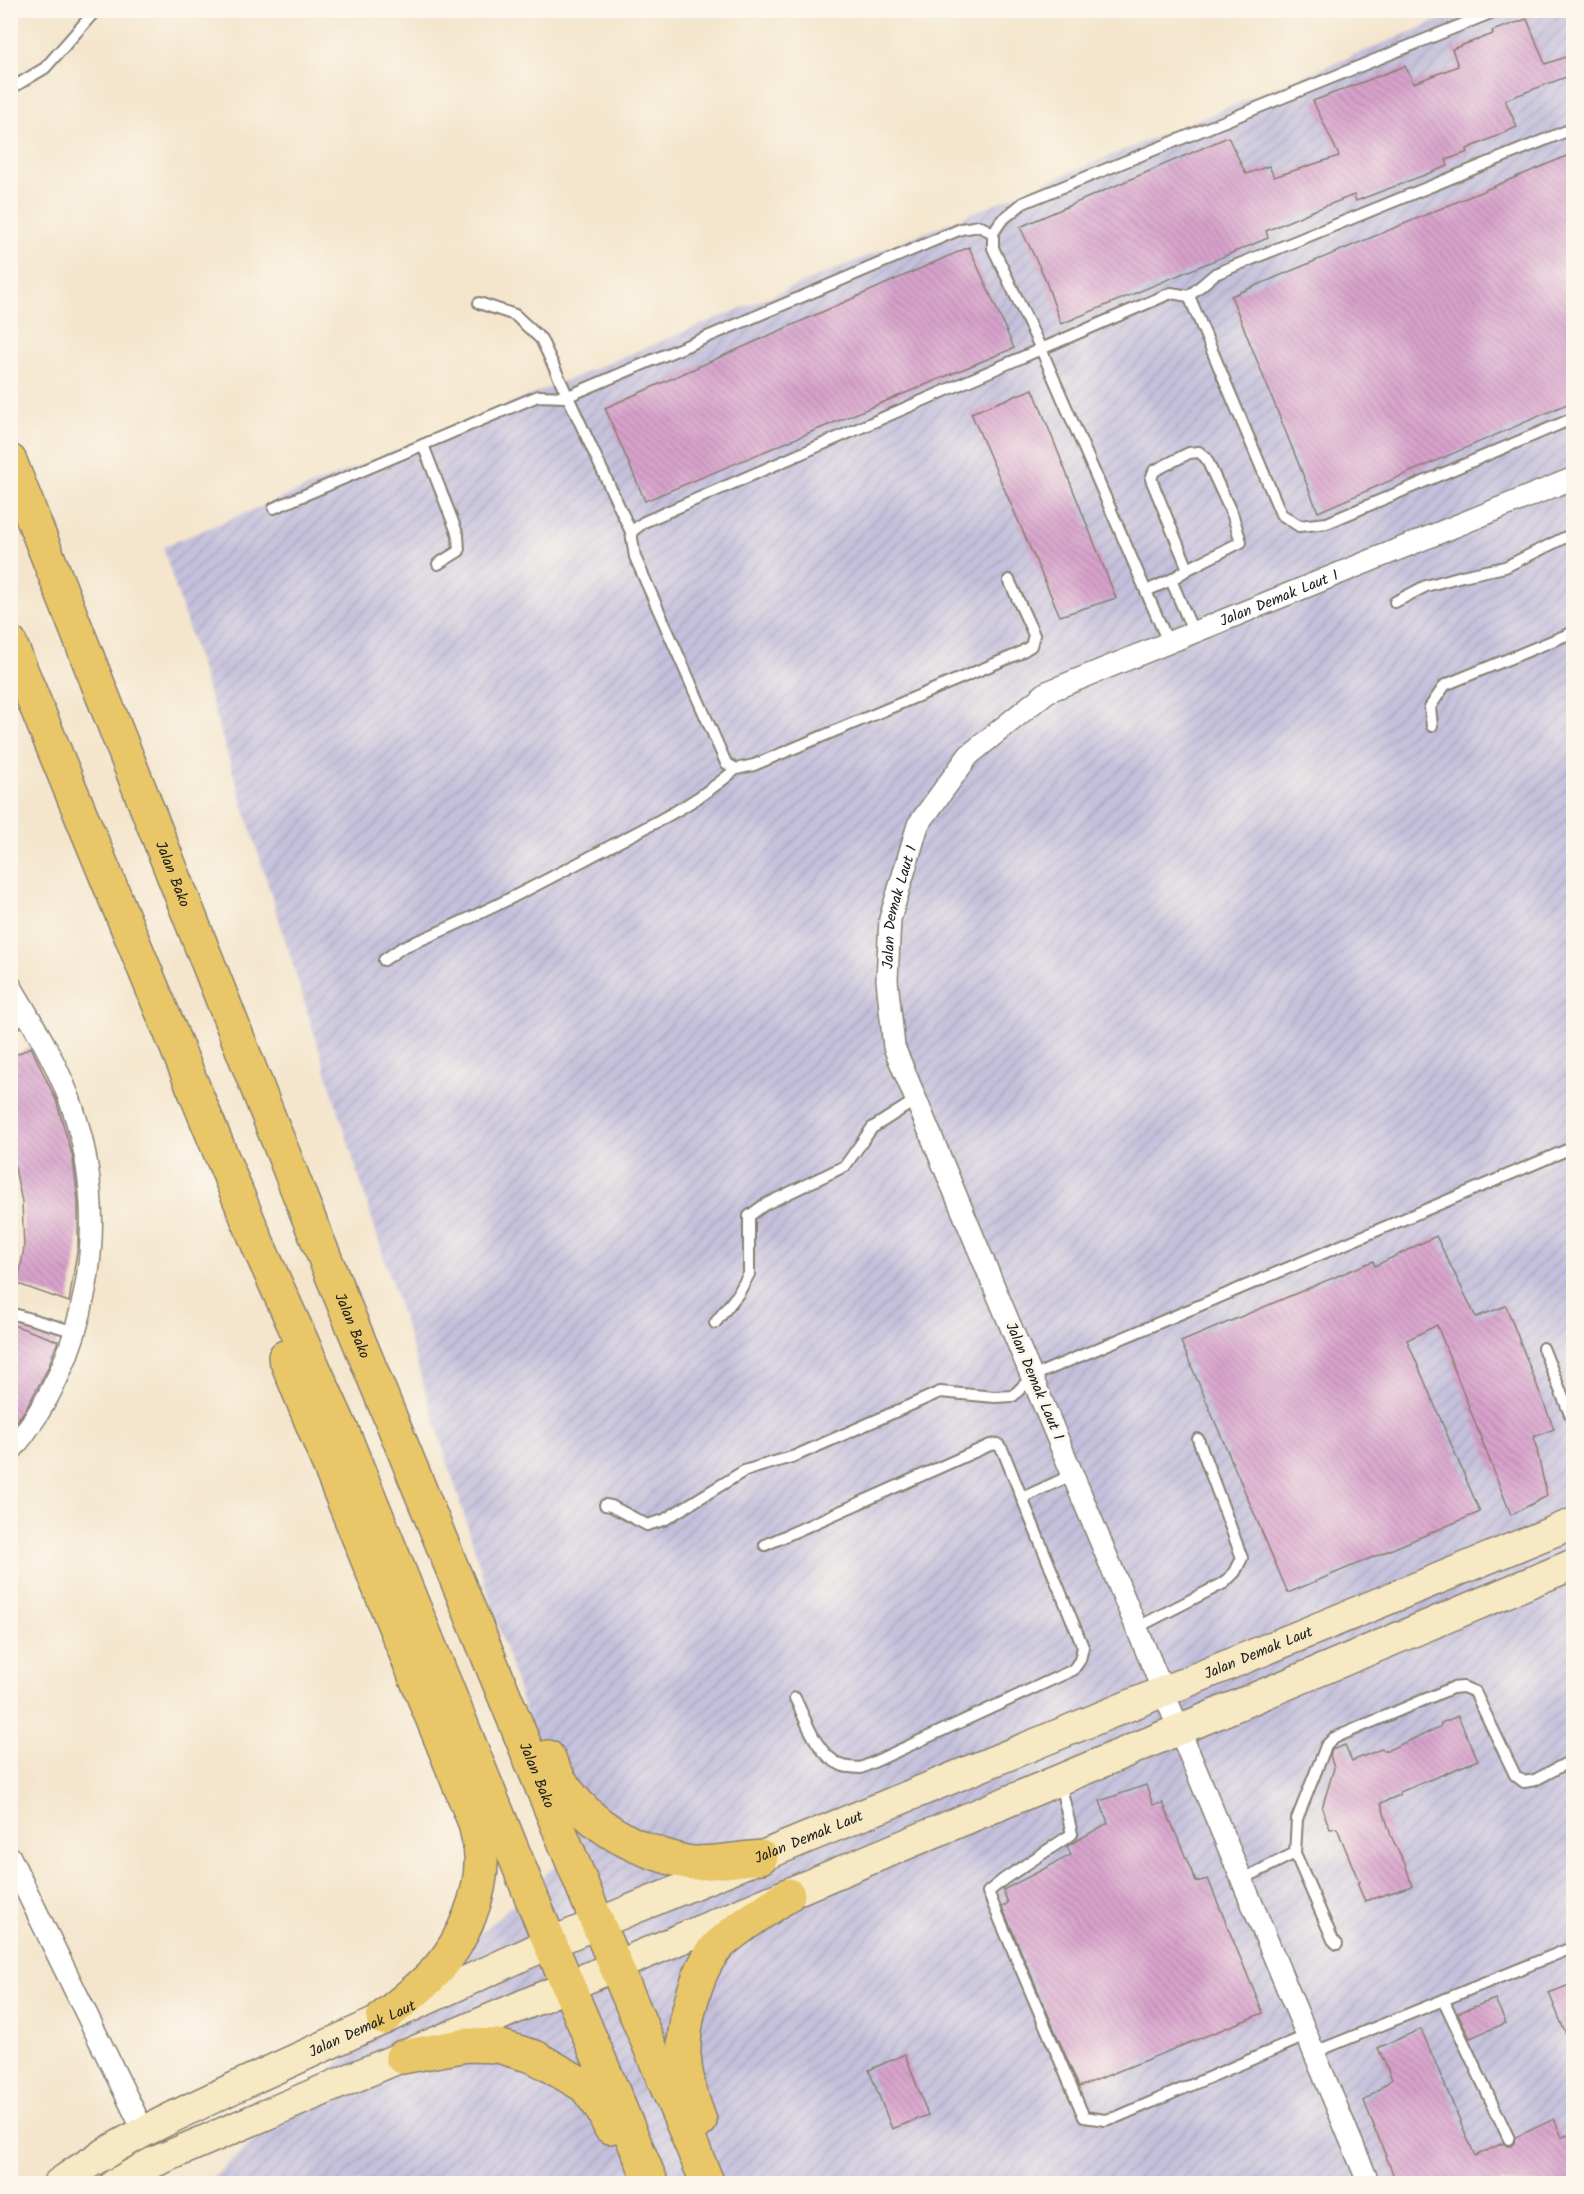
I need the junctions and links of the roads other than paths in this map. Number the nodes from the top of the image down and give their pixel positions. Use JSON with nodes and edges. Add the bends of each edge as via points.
{"nodes":[{"id":1,"x":96,"y":10,"type":"edge"},
{"id":2,"x":1498,"y":10,"type":"edge"},
{"id":3,"x":10,"y":89,"type":"edge"},
{"id":4,"x":1574,"y":128,"type":"edge"},
{"id":5,"x":993,"y":233,"type":"junction"},
{"id":6,"x":1189,"y":296,"type":"junction"},
{"id":7,"x":479,"y":303,"type":"dead end"},
{"id":8,"x":1041,"y":349,"type":"junction"},
{"id":9,"x":566,"y":397,"type":"junction"},
{"id":10,"x":1574,"y":418,"type":"edge"},
{"id":11,"x":423,"y":445,"type":"junction"},
{"id":12,"x":10,"y":461,"type":"edge"},
{"id":13,"x":1574,"y":478,"type":"edge"},
{"id":14,"x":274,"y":508,"type":"dead end"},
{"id":15,"x":631,"y":532,"type":"junction"},
{"id":16,"x":1574,"y":533,"type":"edge"},
{"id":17,"x":438,"y":564,"type":"dead end"},
{"id":18,"x":1188,"y":569,"type":"junction"},
{"id":19,"x":1009,"y":580,"type":"dead end"},
{"id":20,"x":1171,"y":580,"type":"junction"},
{"id":21,"x":1146,"y":591,"type":"junction"},
{"id":22,"x":1395,"y":602,"type":"dead end"},
{"id":23,"x":1193,"y":631,"type":"junction"},
{"id":24,"x":1574,"y":632,"type":"edge"},
{"id":25,"x":1168,"y":642,"type":"junction"},
{"id":26,"x":10,"y":643,"type":"edge"},
{"id":27,"x":1432,"y":726,"type":"dead end"},
{"id":28,"x":736,"y":769,"type":"junction"},
{"id":29,"x":384,"y":960,"type":"dead end"},
{"id":30,"x":10,"y":985,"type":"edge"},
{"id":31,"x":19,"y":1020,"type":"edge"},
{"id":32,"x":916,"y":1100,"type":"junction"},
{"id":33,"x":1574,"y":1148,"type":"edge"},
{"id":34,"x":313,"y":1229,"type":"junction"},
{"id":35,"x":262,"y":1254,"type":"junction"},
{"id":36,"x":10,"y":1313,"type":"edge"},
{"id":37,"x":715,"y":1323,"type":"dead end"},
{"id":38,"x":76,"y":1332,"type":"junction"},
{"id":39,"x":1543,"y":1348,"type":"dead end"},
{"id":40,"x":1033,"y":1376,"type":"junction"},
{"id":41,"x":1574,"y":1424,"type":"edge"},
{"id":42,"x":1198,"y":1439,"type":"dead end"},
{"id":43,"x":10,"y":1452,"type":"edge"},
{"id":44,"x":1074,"y":1474,"type":"junction"},
{"id":45,"x":1022,"y":1498,"type":"junction"},
{"id":46,"x":605,"y":1505,"type":"dead end"},
{"id":47,"x":1574,"y":1522,"type":"edge"},
{"id":48,"x":765,"y":1545,"type":"dead end"},
{"id":49,"x":1574,"y":1564,"type":"edge"},
{"id":50,"x":1138,"y":1627,"type":"junction"},
{"id":51,"x":1165,"y":1690,"type":"junction"},
{"id":52,"x":795,"y":1698,"type":"dead end"},
{"id":53,"x":1181,"y":1729,"type":"junction"},
{"id":54,"x":1574,"y":1765,"type":"edge"},
{"id":55,"x":1059,"y":1781,"type":"junction"},
{"id":56,"x":1295,"y":1853,"type":"junction"},
{"id":57,"x":10,"y":1857,"type":"edge"},
{"id":58,"x":761,"y":1857,"type":"junction"},
{"id":59,"x":1243,"y":1879,"type":"junction"},
{"id":60,"x":788,"y":1894,"type":"junction"},
{"id":61,"x":598,"y":1924,"type":"junction"},
{"id":62,"x":550,"y":1943,"type":"junction"},
{"id":63,"x":1338,"y":1944,"type":"dead end"},
{"id":64,"x":1574,"y":1947,"type":"edge"},
{"id":65,"x":616,"y":1967,"type":"junction"},
{"id":66,"x":568,"y":1986,"type":"junction"},
{"id":67,"x":1444,"y":2001,"type":"junction"},
{"id":68,"x":383,"y":2018,"type":"junction"},
{"id":69,"x":1311,"y":2043,"type":"junction"},
{"id":70,"x":402,"y":2057,"type":"junction"},
{"id":71,"x":143,"y":2130,"type":"junction"},
{"id":72,"x":1509,"y":2139,"type":"dead end"},
{"id":73,"x":58,"y":2184,"type":"edge"},
{"id":74,"x":115,"y":2184,"type":"edge"},
{"id":75,"x":634,"y":2184,"type":"edge"},
{"id":76,"x":652,"y":2184,"type":"edge"},
{"id":77,"x":708,"y":2184,"type":"edge"},
{"id":78,"x":724,"y":2184,"type":"edge"},
{"id":79,"x":1369,"y":2184,"type":"edge"}],
"edges":[{"from":1,"to":3,"type":"lane","via":[[45,68]]},
{"from":2,"to":5,"type":"lane","via":[[1023,203],[1000,221]]},
{"from":4,"to":6,"type":"lane","via":[[1215,274]]},
{"from":5,"to":8,"type":"lane","via":[[993,248]]},
{"from":5,"to":9,"type":"lane","via":[[979,226],[961,230]]},
{"from":6,"to":8,"type":"lane","via":[[1171,292]]},
{"from":6,"to":10,"type":"lane","via":[[1281,514],[1299,526],[1327,523]]},
{"from":7,"to":9,"type":"lane","via":[[515,315],[541,339]]},
{"from":8,"to":15,"type":"lane","via":[[644,522]]},
{"from":8,"to":21,"type":"lane"},
{"from":9,"to":11,"type":"lane","via":[[538,396]]},
{"from":9,"to":15,"type":"lane"},
{"from":11,"to":14,"type":"lane"},
{"from":11,"to":17,"type":"lane","via":[[458,535],[459,551]]},
{"from":12,"to":34,"type":"main road","name":"Jalan Bako"},
{"from":13,"to":23,"type":"street","name":"Jalan Demak Laut 1"},
{"from":15,"to":28,"type":"lane","via":[[636,557],[721,752],[726,763]]},
{"from":16,"to":22,"type":"lane","via":[[1505,567],[1426,586]]},
{"from":18,"to":18,"type":"lane","via":[[1240,542],[1233,516],[1206,458],[1198,452],[1154,471],[1151,479]]},
{"from":18,"to":20,"type":"lane"},
{"from":19,"to":28,"type":"lane","via":[[1034,634],[1031,646]]},
{"from":20,"to":21,"type":"lane"},
{"from":20,"to":23,"type":"lane"},
{"from":21,"to":25,"type":"lane"},
{"from":23,"to":25,"type":"street","name":"Jalan Demak Laut 1"},
{"from":24,"to":27,"type":"lane","via":[[1444,685],[1430,707]]},
{"from":25,"to":32,"type":"street","name":"Jalan Demak Laut 1","via":[[1047,692],[969,755],[918,825],[890,919],[887,980],[894,1047]]},
{"from":26,"to":35,"type":"main road"},
{"from":28,"to":29,"type":"lane","via":[[710,791],[652,825],[403,947]]},
{"from":30,"to":31,"type":"street"},
{"from":31,"to":38,"type":"street","via":[[63,1084],[83,1150],[91,1232],[86,1288]]},
{"from":32,"to":37,"type":"lane","via":[[872,1128],[845,1167],[749,1216],[749,1274]]},
{"from":32,"to":40,"type":"street","name":"Jalan Demak Laut 1"},
{"from":33,"to":40,"type":"lane"},
{"from":34,"to":58,"type":"main road","via":[[341,1259],[547,1754],[567,1793],[607,1830],[637,1847],[691,1863]]},
{"from":34,"to":61,"type":"main road","name":"Jalan Bako"},
{"from":35,"to":62,"type":"main road","via":[[344,1435]]},
{"from":35,"to":68,"type":"main road","via":[[259,1294],[476,1823],[481,1855],[479,1882],[465,1926],[439,1968]]},
{"from":36,"to":38,"type":"lane"},
{"from":38,"to":43,"type":"street","via":[[49,1394],[29,1430]]},
{"from":39,"to":41,"type":"lane"},
{"from":40,"to":44,"type":"street","name":"Jalan Demak Laut 1"},
{"from":40,"to":46,"type":"lane","via":[[1013,1396],[940,1392],[795,1456],[744,1471],[664,1520],[647,1525]]},
{"from":42,"to":50,"type":"lane","via":[[1242,1558],[1224,1583]]},
{"from":44,"to":45,"type":"lane"},
{"from":44,"to":50,"type":"street","name":"Jalan Demak Laut 1"},
{"from":45,"to":48,"type":"lane","via":[[1003,1450],[998,1444],[990,1445]]},
{"from":45,"to":52,"type":"lane","via":[[1083,1647],[1074,1670],[861,1768],[832,1760],[818,1744]]},
{"from":47,"to":51,"type":"main road","name":"Jalan Demak Laut"},
{"from":49,"to":53,"type":"main road"},
{"from":50,"to":51,"type":"street","name":"Jalan Demak Laut 1"},
{"from":51,"to":53,"type":"street","name":"Jalan Demak Laut 1"},
{"from":51,"to":58,"type":"main road","name":"Jalan Demak Laut"},
{"from":53,"to":55,"type":"main road"},
{"from":53,"to":59,"type":"street","name":"Jalan Demak Laut 1"},
{"from":54,"to":56,"type":"lane","via":[[1568,1763],[1524,1782],[1515,1775],[1475,1692],[1463,1687],[1452,1689],[1334,1738],[1326,1746],[1297,1819]]},
{"from":55,"to":60,"type":"main road"},
{"from":55,"to":69,"type":"lane","via":[[1072,1834],[988,1892],[1084,2117],[1117,2117]]},
{"from":56,"to":59,"type":"lane"},
{"from":56,"to":63,"type":"lane"},
{"from":57,"to":71,"type":"street"},
{"from":58,"to":61,"type":"main road","name":"Jalan Demak Laut"},
{"from":59,"to":69,"type":"street","name":"Jalan Demak Laut 1"},
{"from":60,"to":65,"type":"main road"},
{"from":60,"to":78,"type":"main road","via":[[718,1947],[694,1990],[684,2054],[693,2103]]},
{"from":61,"to":62,"type":"main road","name":"Jalan Demak Laut"},
{"from":61,"to":65,"type":"main road","name":"Jalan Bako"},
{"from":62,"to":66,"type":"main road"},
{"from":62,"to":68,"type":"main road","name":"Jalan Demak Laut"},
{"from":64,"to":67,"type":"lane"},
{"from":65,"to":66,"type":"main road"},
{"from":65,"to":77,"type":"main road","name":"Jalan Bako"},
{"from":66,"to":70,"type":"main road"},
{"from":66,"to":76,"type":"main road"},
{"from":67,"to":69,"type":"lane"},
{"from":67,"to":72,"type":"lane"},
{"from":68,"to":71,"type":"main road","name":"Jalan Demak Laut"},
{"from":69,"to":79,"type":"street","name":"Jalan Demak Laut 1"},
{"from":70,"to":74,"type":"main road","via":[[152,2163]]},
{"from":70,"to":75,"type":"main road","via":[[467,2045],[498,2046],[543,2061],[591,2093],[602,2109]]},
{"from":71,"to":73,"type":"main road","name":"Jalan Demak Laut"}]}
